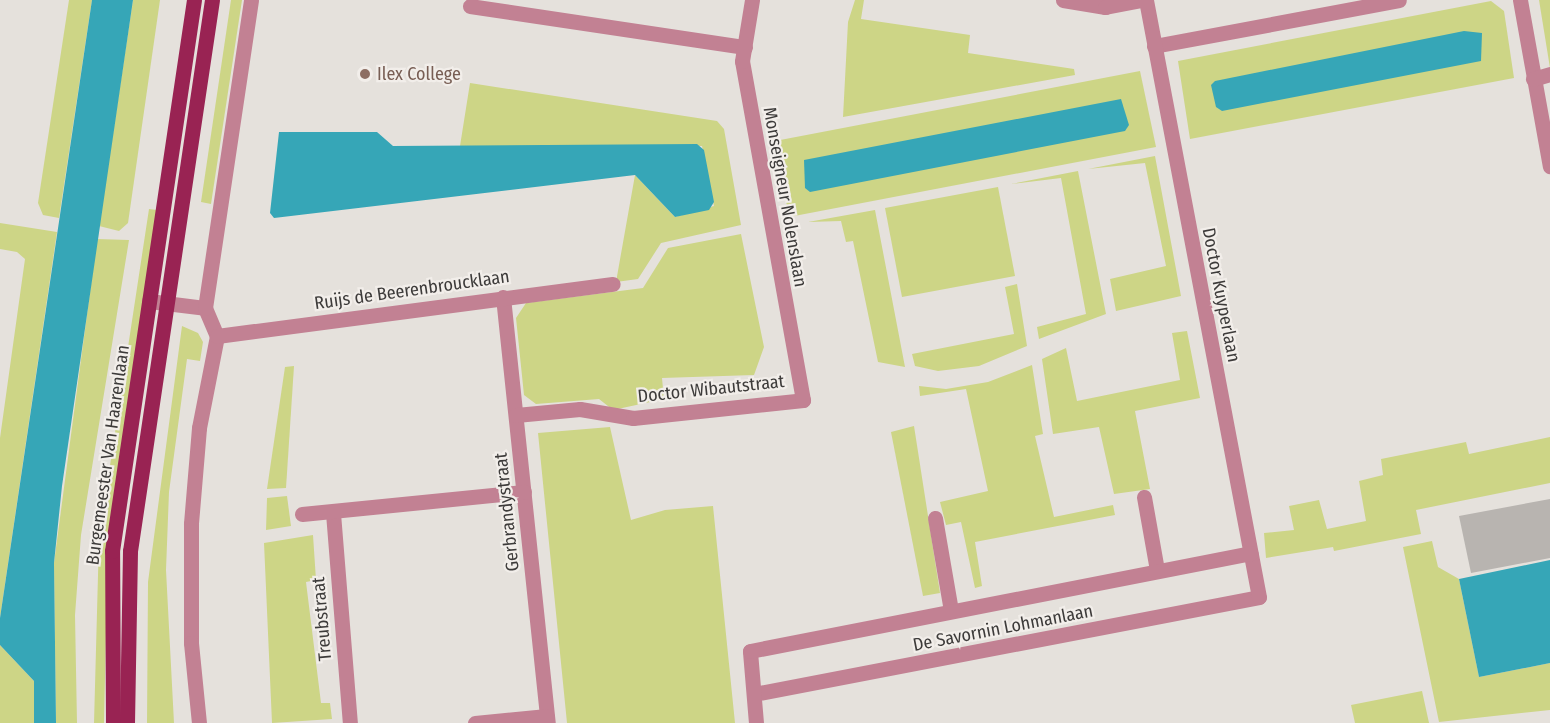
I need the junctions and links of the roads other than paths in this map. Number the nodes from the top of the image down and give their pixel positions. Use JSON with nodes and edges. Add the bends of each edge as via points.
{"nodes":[{"id":1,"x":194,"y":0,"type":"edge"},
{"id":2,"x":212,"y":0,"type":"edge"},
{"id":3,"x":251,"y":0,"type":"edge"},
{"id":4,"x":752,"y":0,"type":"edge"},
{"id":5,"x":1064,"y":0,"type":"edge"},
{"id":6,"x":1140,"y":0,"type":"edge"},
{"id":7,"x":1146,"y":0,"type":"edge"},
{"id":8,"x":1399,"y":0,"type":"edge"},
{"id":9,"x":1520,"y":0,"type":"edge"},
{"id":10,"x":470,"y":6,"type":"dead end"},
{"id":11,"x":1154,"y":46,"type":"junction"},
{"id":12,"x":744,"y":47,"type":"junction"},
{"id":13,"x":1550,"y":74,"type":"edge"},
{"id":14,"x":1533,"y":79,"type":"junction"},
{"id":15,"x":1550,"y":166,"type":"edge"},
{"id":16,"x":613,"y":284,"type":"dead end"},
{"id":17,"x":503,"y":297,"type":"junction"},
{"id":18,"x":149,"y":301,"type":"junction"},
{"id":19,"x":165,"y":302,"type":"junction"},
{"id":20,"x":205,"y":308,"type":"junction"},
{"id":21,"x":217,"y":336,"type":"junction"},
{"id":22,"x":803,"y":400,"type":"joint"},
{"id":23,"x":516,"y":415,"type":"junction"},
{"id":24,"x":524,"y":492,"type":"junction"},
{"id":25,"x":1144,"y":497,"type":"dead end"},
{"id":26,"x":333,"y":513,"type":"junction"},
{"id":27,"x":302,"y":514,"type":"dead end"},
{"id":28,"x":935,"y":518,"type":"dead end"},
{"id":29,"x":1251,"y":553,"type":"junction"},
{"id":30,"x":1158,"y":570,"type":"junction"},
{"id":31,"x":1259,"y":597,"type":"joint"},
{"id":32,"x":951,"y":611,"type":"junction"},
{"id":33,"x":754,"y":694,"type":"junction"},
{"id":34,"x":547,"y":720,"type":"edge"},
{"id":35,"x":113,"y":723,"type":"edge"},
{"id":36,"x":127,"y":723,"type":"edge"},
{"id":37,"x":199,"y":723,"type":"edge"},
{"id":38,"x":350,"y":723,"type":"edge"},
{"id":39,"x":475,"y":723,"type":"edge"},
{"id":40,"x":756,"y":723,"type":"edge"}],
"edges":[{"from":1,"to":18,"type":"main road","name":"Burgemeester Van Haarenlaan"},
{"from":2,"to":19,"type":"main road","name":"Burgemeester Van Haarenlaan"},
{"from":3,"to":20,"type":"street"},
{"from":4,"to":12,"type":"street","name":"Monseigneur Nolenslaan"},
{"from":5,"to":6,"type":"street","via":[[1105,7]]},
{"from":7,"to":11,"type":"street","name":"Doctor Kuyperlaan"},
{"from":8,"to":11,"type":"street"},
{"from":9,"to":14,"type":"street"},
{"from":10,"to":12,"type":"street"},
{"from":11,"to":29,"type":"street","name":"Doctor Kuyperlaan"},
{"from":12,"to":22,"type":"street","name":"Monseigneur Nolenslaan","via":[[742,61],[755,143]]},
{"from":13,"to":14,"type":"street"},
{"from":14,"to":15,"type":"street"},
{"from":16,"to":17,"type":"street","name":"Ruijs de Beerenbroucklaan"},
{"from":17,"to":21,"type":"street","name":"Ruijs de Beerenbroucklaan"},
{"from":17,"to":23,"type":"street","name":"Gerbrandystraat"},
{"from":18,"to":19,"type":"street"},
{"from":18,"to":35,"type":"main road","name":"Burgemeester Van Haarenlaan","via":[[112,551]]},
{"from":19,"to":20,"type":"street"},
{"from":19,"to":36,"type":"main road","name":"Burgemeester Van Haarenlaan","via":[[130,551]]},
{"from":20,"to":21,"type":"street"},
{"from":21,"to":37,"type":"street","via":[[199,428],[191,524],[191,643]]},
{"from":22,"to":23,"type":"street","name":"Doctor Wibautstraat","via":[[633,418],[580,409]]},
{"from":23,"to":24,"type":"street","name":"Gerbrandystraat"},
{"from":24,"to":26,"type":"street"},
{"from":24,"to":34,"type":"street","name":"Gerbrandystraat"},
{"from":25,"to":30,"type":"street"},
{"from":26,"to":27,"type":"street"},
{"from":26,"to":38,"type":"street","name":"Treubstraat"},
{"from":28,"to":32,"type":"street","name":"De Savornin Lohmanlaan"},
{"from":29,"to":30,"type":"street","name":"De Savornin Lohmanlaan"},
{"from":29,"to":31,"type":"street","name":"Doctor Kuyperlaan"},
{"from":30,"to":32,"type":"street","name":"De Savornin Lohmanlaan"},
{"from":31,"to":33,"type":"street","name":"De Savornin Lohmanlaan"},
{"from":32,"to":33,"type":"street","name":"De Savornin Lohmanlaan","via":[[750,651]]},
{"from":33,"to":40,"type":"street"},
{"from":34,"to":39,"type":"street"}]}
